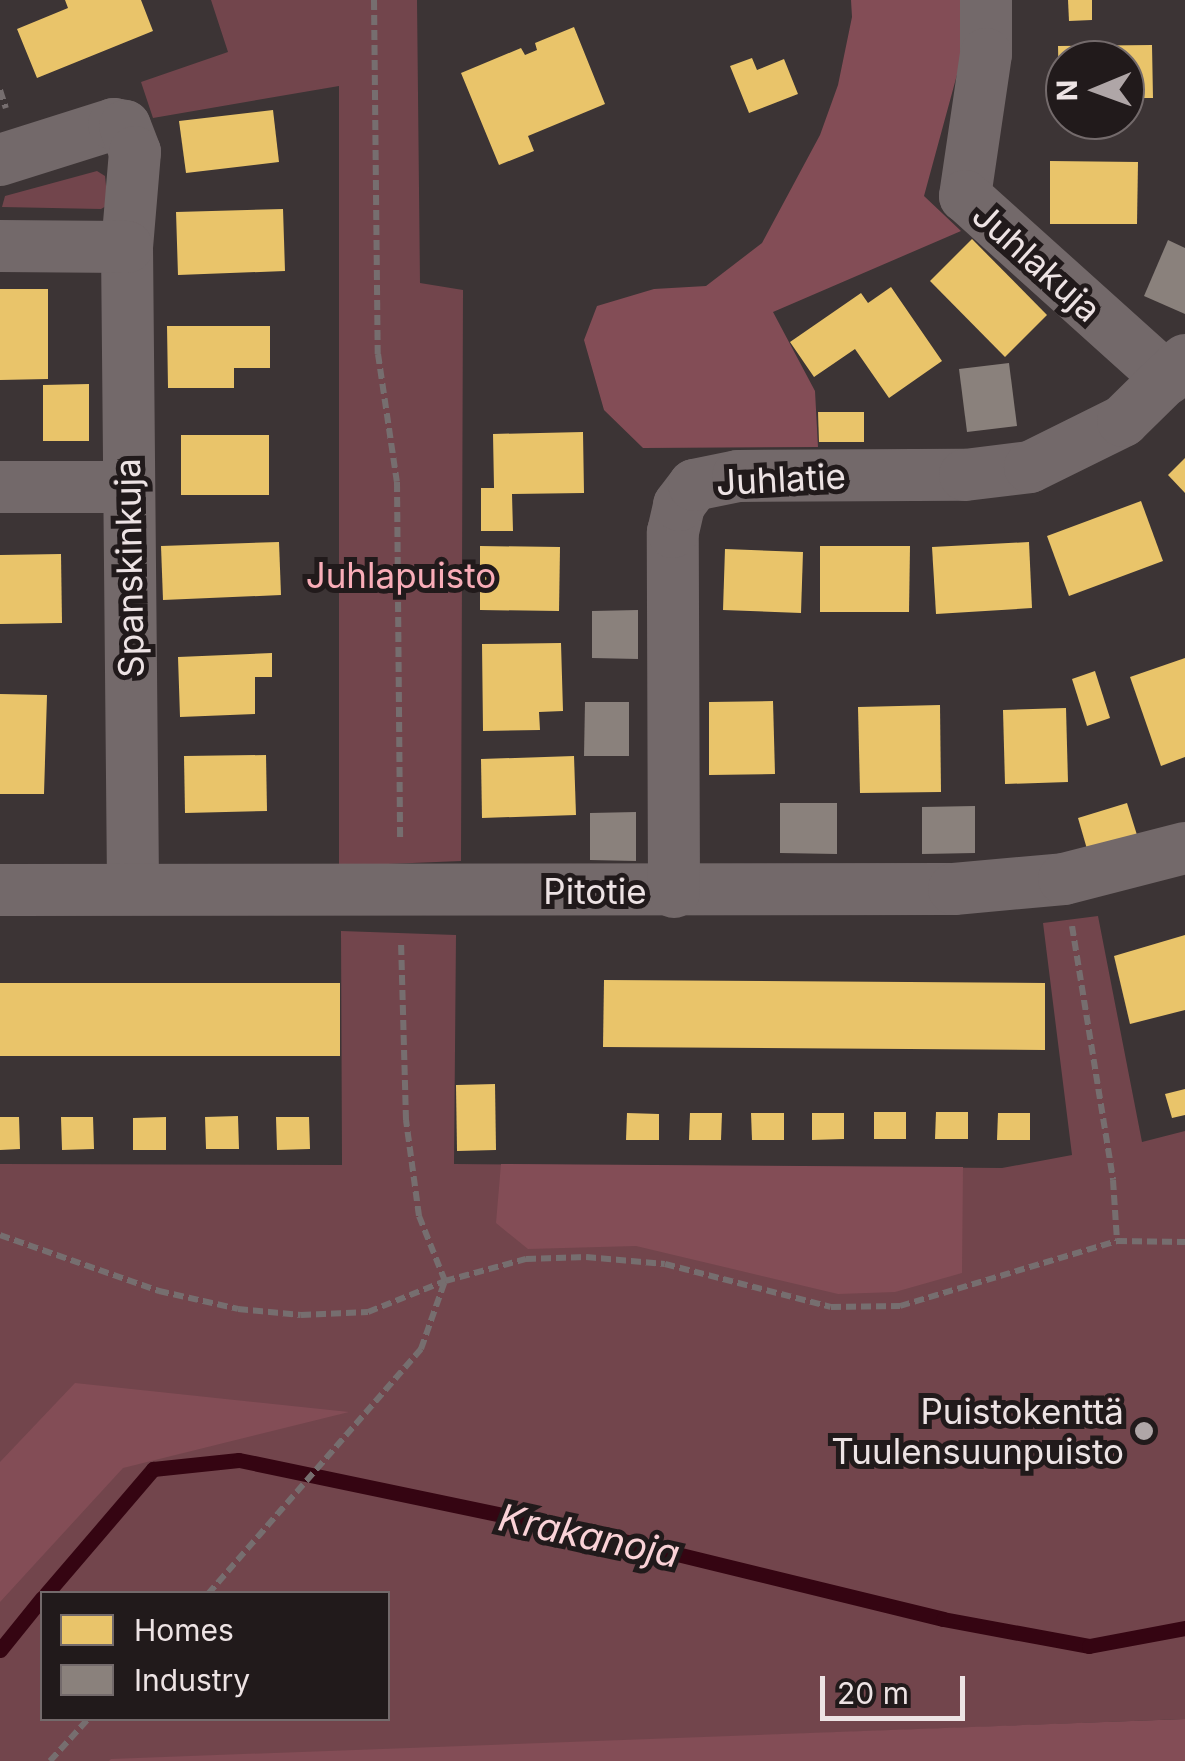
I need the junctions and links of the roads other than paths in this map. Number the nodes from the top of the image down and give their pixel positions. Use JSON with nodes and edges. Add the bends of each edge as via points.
{"nodes":[{"id":1,"x":986,"y":0,"type":"edge"},
{"id":2,"x":0,"y":160,"type":"edge"},
{"id":3,"x":0,"y":246,"type":"edge"},
{"id":4,"x":126,"y":247,"type":"junction"},
{"id":5,"x":1177,"y":369,"type":"edge"},
{"id":6,"x":0,"y":487,"type":"edge"},
{"id":7,"x":128,"y":487,"type":"junction"},
{"id":8,"x":1185,"y":848,"type":"edge"},
{"id":9,"x":133,"y":889,"type":"junction"},
{"id":10,"x":0,"y":890,"type":"edge"},
{"id":11,"x":674,"y":892,"type":"junction"}],
"edges":[{"from":1,"to":5,"type":"street","name":"Juhlakuja","via":[[986,54],[965,196]]},
{"from":2,"to":4,"type":"street","name":"Spanskinkuja","via":[[91,129],[125,126],[134,152]]},
{"from":3,"to":4,"type":"street"},
{"from":4,"to":7,"type":"street","name":"Spanskinkuja"},
{"from":5,"to":11,"type":"street","name":"Juhlatie","via":[[1123,420],[1030,467],[965,475],[738,476],[694,485],[679,505],[673,532]]},
{"from":6,"to":7,"type":"street"},
{"from":7,"to":9,"type":"street","name":"Spanskinkuja"},
{"from":8,"to":11,"type":"street","name":"Pitotie","via":[[1064,879],[954,889]]},
{"from":9,"to":10,"type":"street","name":"Pitotie"},
{"from":9,"to":11,"type":"street","name":"Pitotie"}]}
